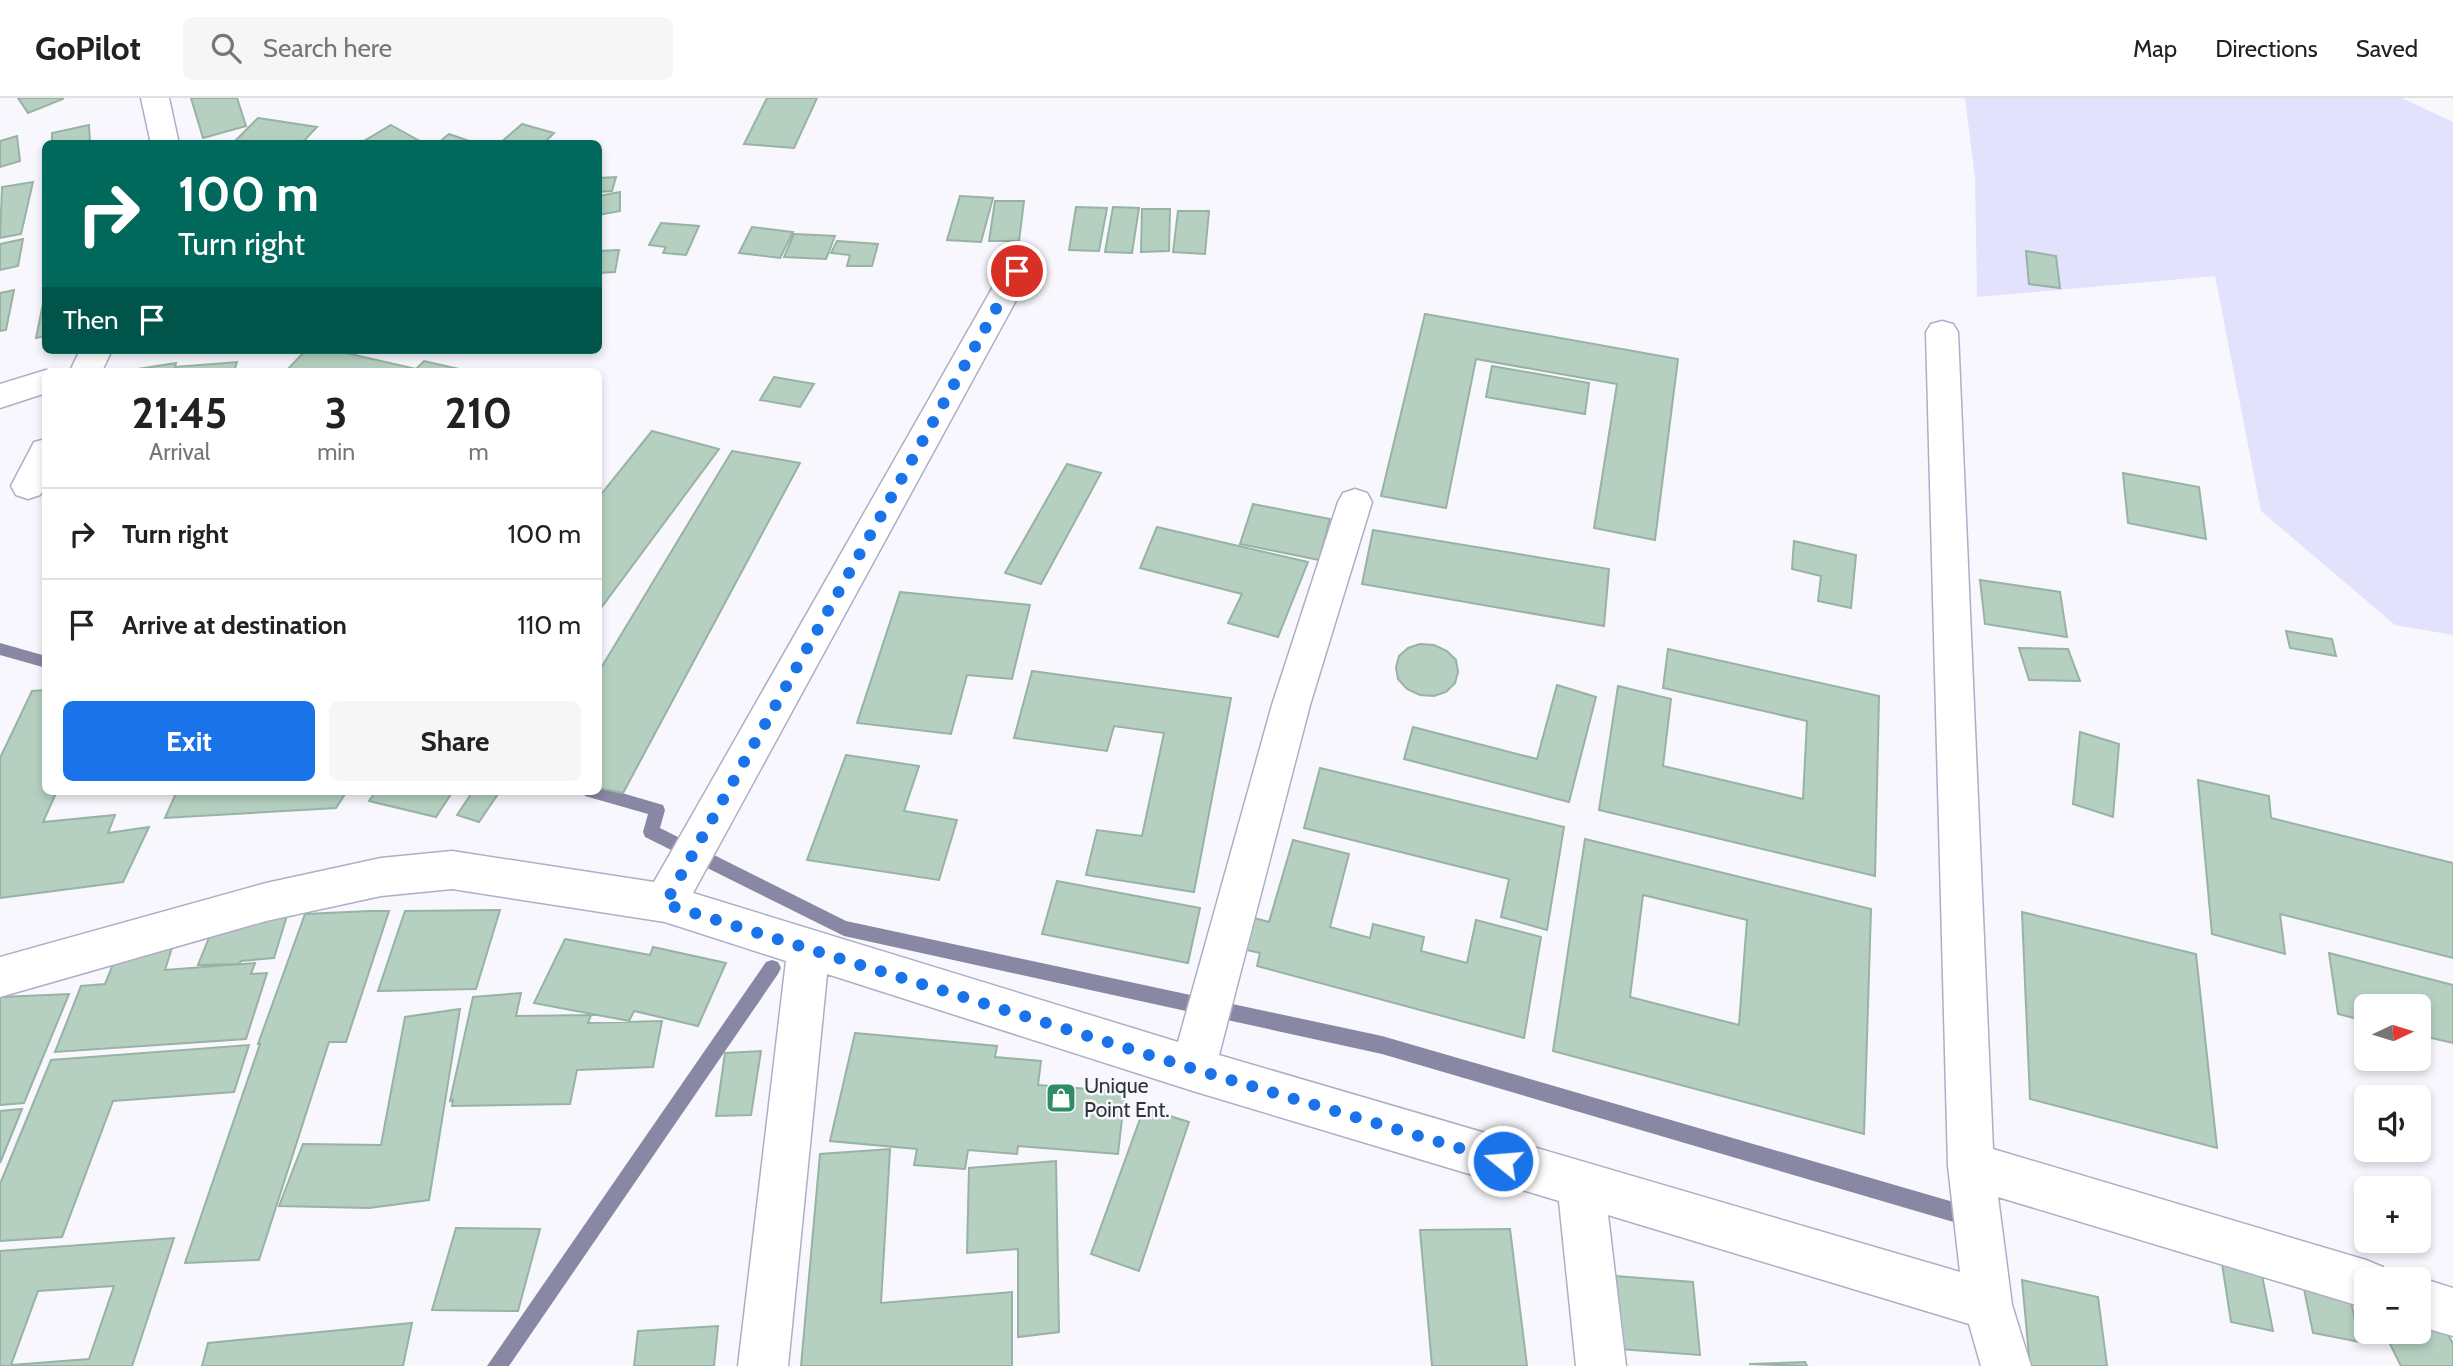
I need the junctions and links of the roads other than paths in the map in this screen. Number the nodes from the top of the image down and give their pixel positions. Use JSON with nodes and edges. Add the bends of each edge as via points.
{"nodes":[{"id":1,"x":155,"y":98,"type":"edge"},
{"id":2,"x":164,"y":140,"type":"edge"},
{"id":3,"x":1017,"y":271,"type":"dead end"},
{"id":4,"x":1942,"y":331,"type":"dead end"},
{"id":5,"x":42,"y":382,"type":"edge"},
{"id":6,"x":0,"y":396,"type":"edge"},
{"id":7,"x":42,"y":459,"type":"edge"},
{"id":8,"x":28,"y":486,"type":"dead end"},
{"id":9,"x":1355,"y":502,"type":"dead end"},
{"id":10,"x":665,"y":904,"type":"junction"},
{"id":11,"x":809,"y":947,"type":"junction"},
{"id":12,"x":0,"y":977,"type":"edge"},
{"id":13,"x":1194,"y":1069,"type":"junction"},
{"id":14,"x":1970,"y":1166,"type":"junction"},
{"id":15,"x":1581,"y":1184,"type":"junction"},
{"id":16,"x":2354,"y":1280,"type":"edge"},
{"id":17,"x":1989,"y":1305,"type":"junction"},
{"id":18,"x":2431,"y":1305,"type":"edge"},
{"id":19,"x":2453,"y":1312,"type":"edge"},
{"id":20,"x":763,"y":1366,"type":"edge"},
{"id":21,"x":1601,"y":1366,"type":"edge"},
{"id":22,"x":2006,"y":1366,"type":"edge"}],
"edges":[{"from":1,"to":2,"type":"street"},
{"from":3,"to":10,"type":"street"},
{"from":4,"to":14,"type":"street"},
{"from":5,"to":6,"type":"street"},
{"from":7,"to":8,"type":"street"},
{"from":9,"to":13,"type":"street","via":[[1291,705]]},
{"from":10,"to":11,"type":"street"},
{"from":10,"to":12,"type":"street","via":[[452,870],[382,877],[266,902]]},
{"from":11,"to":13,"type":"street"},
{"from":11,"to":20,"type":"street"},
{"from":13,"to":15,"type":"street"},
{"from":14,"to":16,"type":"street"},
{"from":14,"to":17,"type":"street"},
{"from":15,"to":17,"type":"street"},
{"from":15,"to":21,"type":"street"},
{"from":17,"to":22,"type":"street"},
{"from":18,"to":19,"type":"street"}]}
